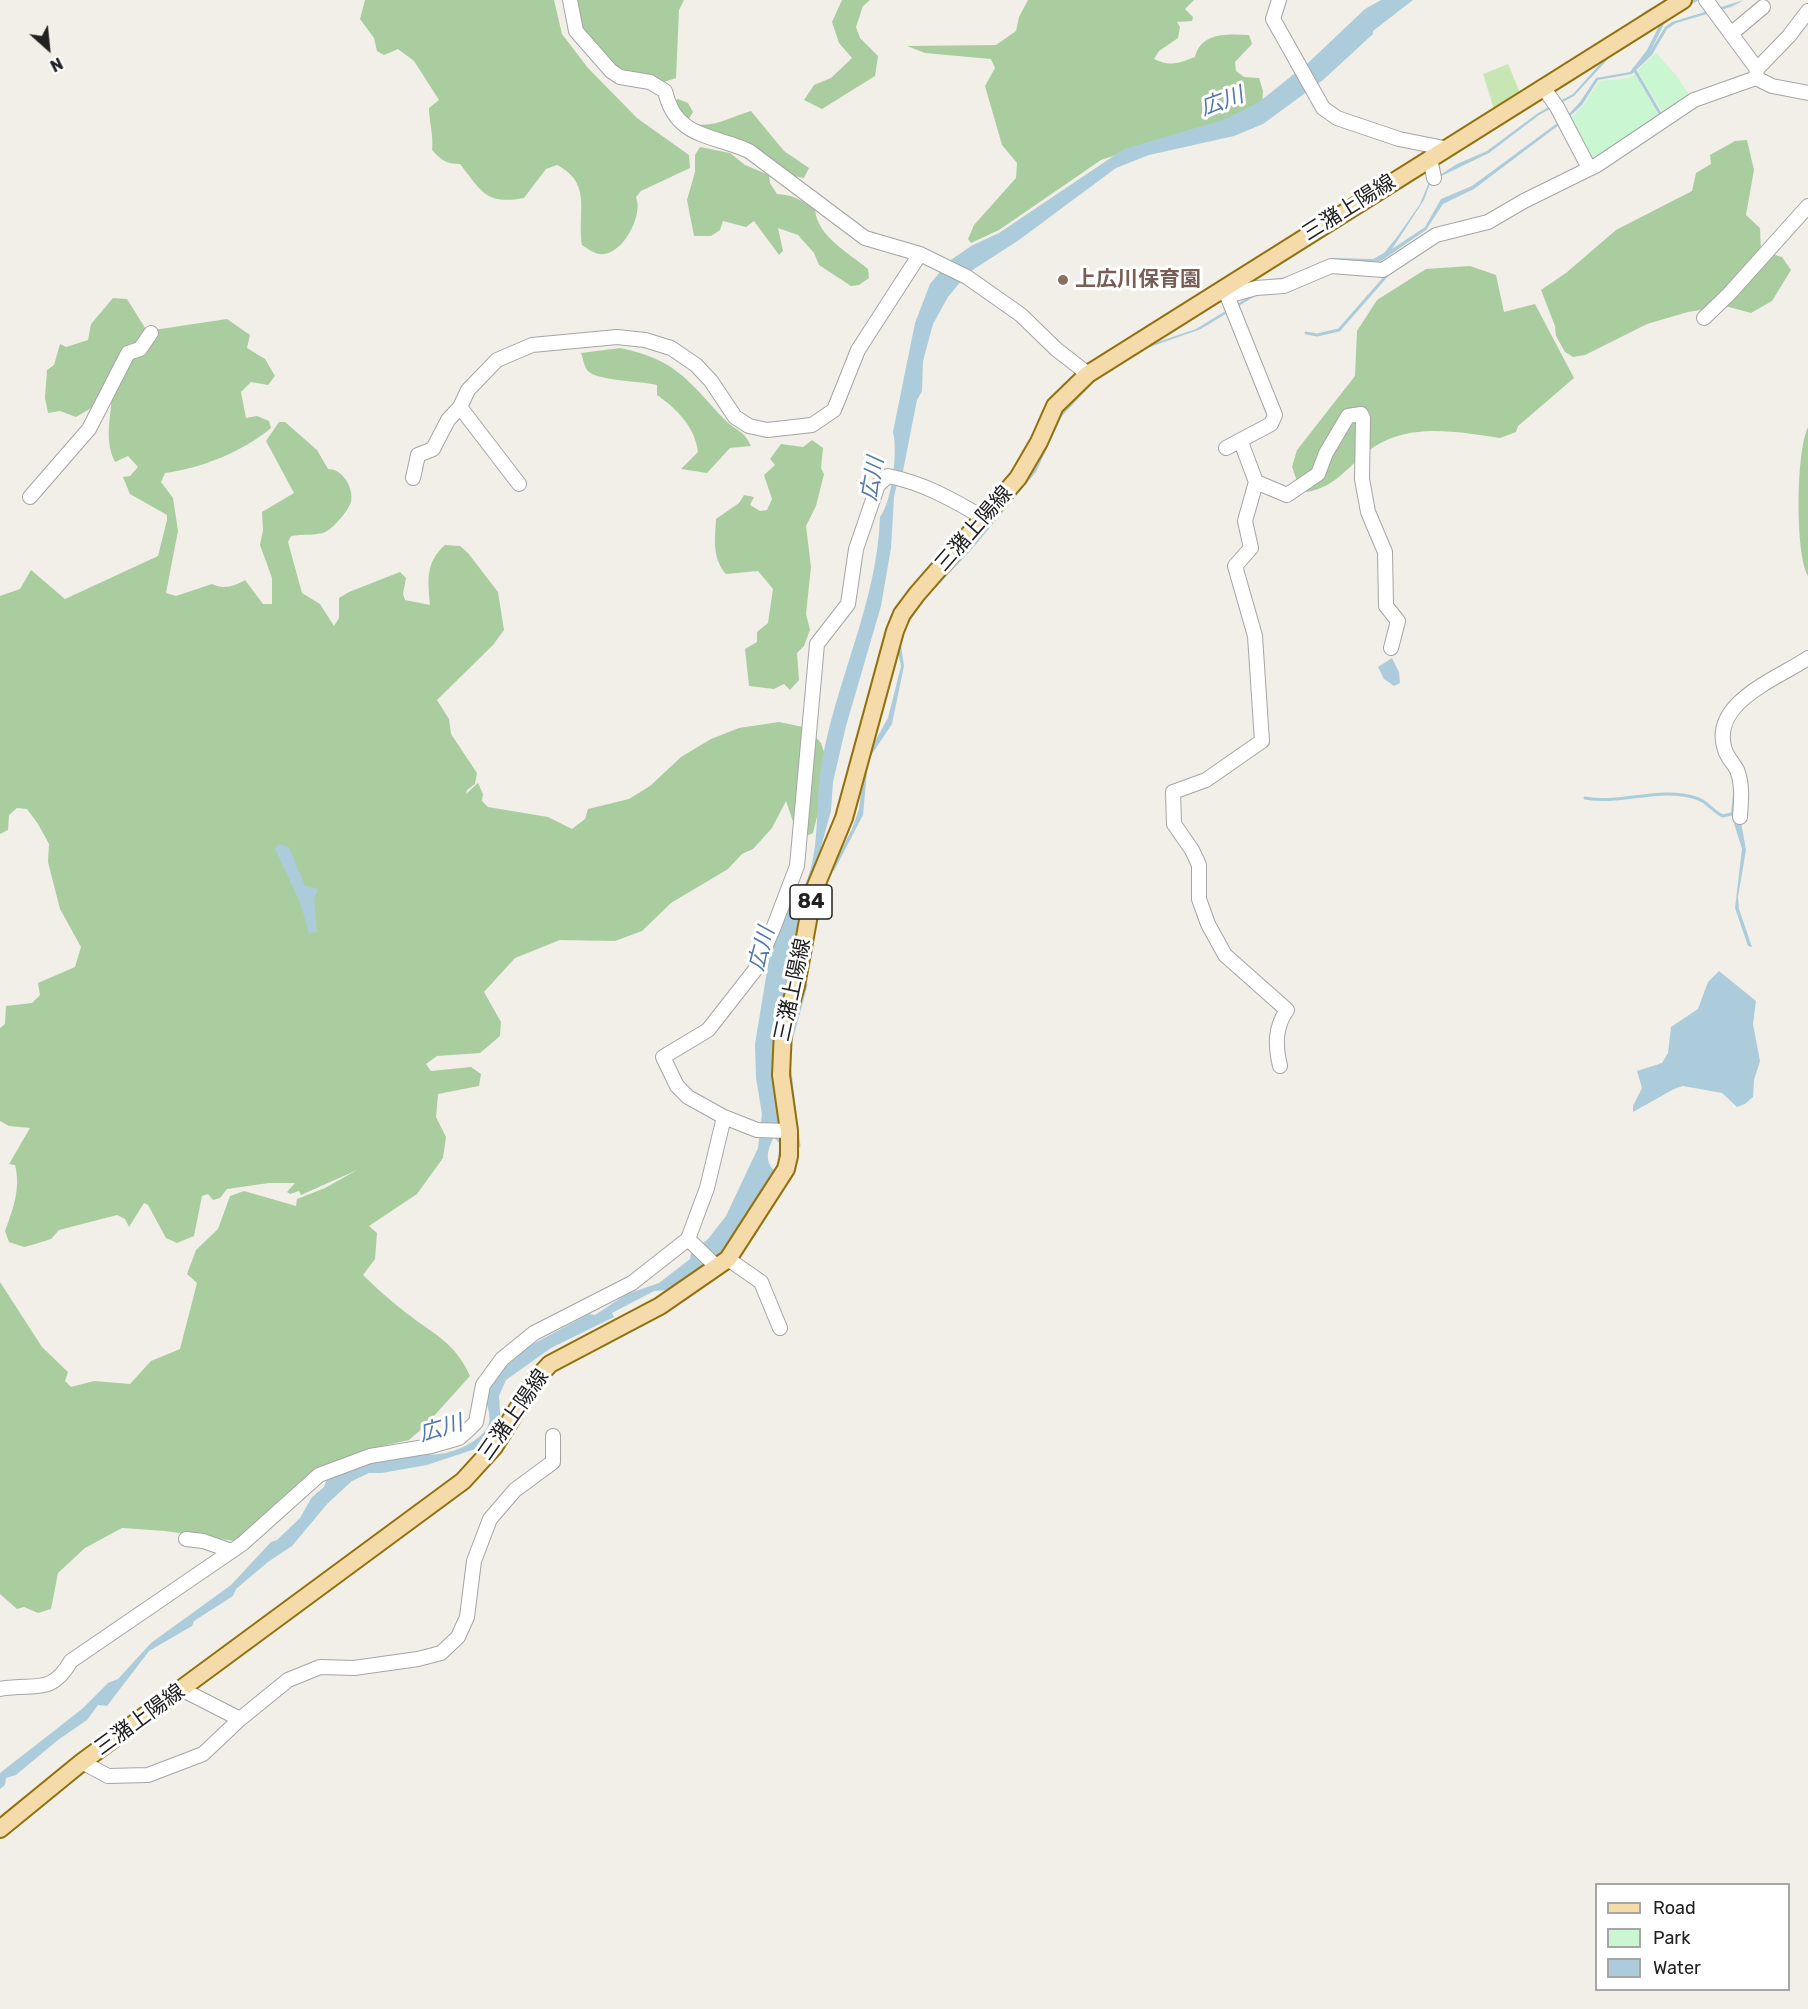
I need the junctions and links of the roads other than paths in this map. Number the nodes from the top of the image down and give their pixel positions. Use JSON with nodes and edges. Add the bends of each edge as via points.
{"nodes":[{"id":1,"x":570,"y":0,"type":"edge"},
{"id":2,"x":1278,"y":0,"type":"edge"},
{"id":3,"x":1683,"y":0,"type":"edge"},
{"id":4,"x":1712,"y":7,"type":"edge"},
{"id":5,"x":1763,"y":7,"type":"edge"},
{"id":6,"x":1808,"y":11,"type":"edge"},
{"id":7,"x":1732,"y":33,"type":"junction"},
{"id":8,"x":1756,"y":74,"type":"junction"},
{"id":9,"x":1543,"y":87,"type":"junction"},
{"id":10,"x":1808,"y":93,"type":"edge"},
{"id":11,"x":1444,"y":148,"type":"junction"},
{"id":12,"x":1430,"y":158,"type":"junction"},
{"id":13,"x":1589,"y":168,"type":"junction"},
{"id":14,"x":1434,"y":178,"type":"dead end"},
{"id":15,"x":1808,"y":206,"type":"edge"},
{"id":16,"x":920,"y":254,"type":"junction"},
{"id":17,"x":1228,"y":298,"type":"junction"},
{"id":18,"x":1704,"y":318,"type":"dead end"},
{"id":19,"x":151,"y":333,"type":"dead end"},
{"id":20,"x":1088,"y":374,"type":"junction"},
{"id":21,"x":460,"y":406,"type":"junction"},
{"id":22,"x":1241,"y":442,"type":"junction"},
{"id":23,"x":1226,"y":448,"type":"dead end"},
{"id":24,"x":414,"y":478,"type":"dead end"},
{"id":25,"x":1256,"y":482,"type":"junction"},
{"id":26,"x":519,"y":484,"type":"dead end"},
{"id":27,"x":30,"y":497,"type":"dead end"},
{"id":28,"x":984,"y":518,"type":"junction"},
{"id":29,"x":1391,"y":648,"type":"dead end"},
{"id":30,"x":1808,"y":658,"type":"edge"},
{"id":31,"x":1740,"y":817,"type":"dead end"},
{"id":32,"x":1280,"y":1066,"type":"dead end"},
{"id":33,"x":724,"y":1117,"type":"junction"},
{"id":34,"x":785,"y":1131,"type":"junction"},
{"id":35,"x":692,"y":1243,"type":"junction"},
{"id":36,"x":719,"y":1263,"type":"junction"},
{"id":37,"x":780,"y":1328,"type":"dead end"},
{"id":38,"x":553,"y":1436,"type":"dead end"},
{"id":39,"x":186,"y":1539,"type":"dead end"},
{"id":40,"x":232,"y":1551,"type":"junction"},
{"id":41,"x":0,"y":1689,"type":"edge"},
{"id":42,"x":182,"y":1689,"type":"junction"},
{"id":43,"x":240,"y":1719,"type":"junction"},
{"id":44,"x":82,"y":1762,"type":"junction"},
{"id":45,"x":0,"y":1829,"type":"edge"}],
"edges":[{"from":1,"to":16,"type":"street","via":[[576,31],[611,71],[620,77],[650,82],[665,91],[684,127],[701,137],[729,142],[749,151],[866,238]]},
{"from":2,"to":11,"type":"street","via":[[1273,19],[1323,108],[1337,118],[1400,139]]},
{"from":3,"to":9,"type":"main road","name":"三潴上陽線","number":"84"},
{"from":4,"to":7,"type":"street"},
{"from":5,"to":7,"type":"street"},
{"from":6,"to":8,"type":"street"},
{"from":7,"to":8,"type":"street"},
{"from":8,"to":10,"type":"street","via":[[1772,86]]},
{"from":8,"to":13,"type":"street","via":[[1694,100]]},
{"from":9,"to":11,"type":"main road","name":"三潴上陽線","number":"84"},
{"from":9,"to":13,"type":"street"},
{"from":11,"to":12,"type":"main road","name":"三潴上陽線","number":"84"},
{"from":12,"to":14,"type":"street"},
{"from":12,"to":17,"type":"main road","name":"三潴上陽線","number":"84"},
{"from":13,"to":17,"type":"street","via":[[1488,222],[1436,235],[1383,270],[1331,267],[1284,286],[1265,287]]},
{"from":15,"to":18,"type":"street"},
{"from":16,"to":20,"type":"street","via":[[967,277],[1021,315]]},
{"from":16,"to":21,"type":"street","via":[[858,350],[834,410],[812,425],[767,430],[749,426],[735,417],[696,365],[671,348],[617,337],[532,345],[512,352],[482,373]]},
{"from":17,"to":20,"type":"main road","name":"三潴上陽線","number":"84"},
{"from":17,"to":22,"type":"street","via":[[1275,415],[1271,424]]},
{"from":19,"to":27,"type":"street","via":[[140,350],[128,353],[82,438]]},
{"from":20,"to":28,"type":"main road","name":"三潴上陽線","number":"84","via":[[1055,406],[1018,478]]},
{"from":21,"to":24,"type":"street","via":[[448,420],[434,449],[418,455]]},
{"from":21,"to":26,"type":"street"},
{"from":22,"to":23,"type":"street"},
{"from":22,"to":25,"type":"street"},
{"from":25,"to":29,"type":"street","via":[[1287,495],[1306,484],[1318,474],[1348,416],[1361,414],[1362,479],[1368,512],[1385,552],[1386,606],[1398,621]]},
{"from":25,"to":32,"type":"street","via":[[1245,521],[1251,548],[1235,566],[1255,636],[1262,741],[1206,780],[1173,792],[1174,824],[1199,865],[1202,909],[1225,955],[1287,1010],[1276,1039]]},
{"from":28,"to":33,"type":"street","via":[[941,493],[903,479],[888,476],[878,484],[856,549],[848,604],[817,644],[797,866],[755,970],[708,1030],[663,1057],[677,1086],[688,1097]]},
{"from":28,"to":34,"type":"main road","name":"三潴上陽線","number":"84","via":[[902,614],[892,641],[844,818],[813,893],[796,986],[783,1030]]},
{"from":30,"to":31,"type":"street","via":[[1741,700],[1728,714],[1723,727],[1725,750],[1741,782]]},
{"from":33,"to":34,"type":"street","via":[[757,1130]]},
{"from":33,"to":35,"type":"street"},
{"from":34,"to":36,"type":"main road","name":"三潴上陽線","number":"84","via":[[789,1156],[786,1169]]},
{"from":35,"to":36,"type":"street"},
{"from":35,"to":40,"type":"street","via":[[632,1283],[534,1333],[502,1359],[483,1385],[476,1422],[459,1438],[370,1456],[319,1475]]},
{"from":36,"to":37,"type":"street","via":[[761,1282]]},
{"from":36,"to":42,"type":"main road","name":"三潴上陽線","number":"84","via":[[660,1306],[550,1364],[536,1379],[494,1447],[464,1481]]},
{"from":38,"to":43,"type":"street","via":[[553,1462],[514,1490],[490,1519],[474,1561],[467,1617],[458,1637],[441,1653],[354,1668],[320,1667],[288,1680]]},
{"from":39,"to":40,"type":"street"},
{"from":40,"to":41,"type":"street","via":[[70,1660],[56,1682],[44,1687]]},
{"from":42,"to":43,"type":"street"},
{"from":42,"to":44,"type":"main road","name":"三潴上陽線","number":"84"},
{"from":43,"to":44,"type":"street","via":[[202,1754],[148,1775],[108,1776]]},
{"from":44,"to":45,"type":"main road","name":"三潴上陽線","number":"84"}]}
